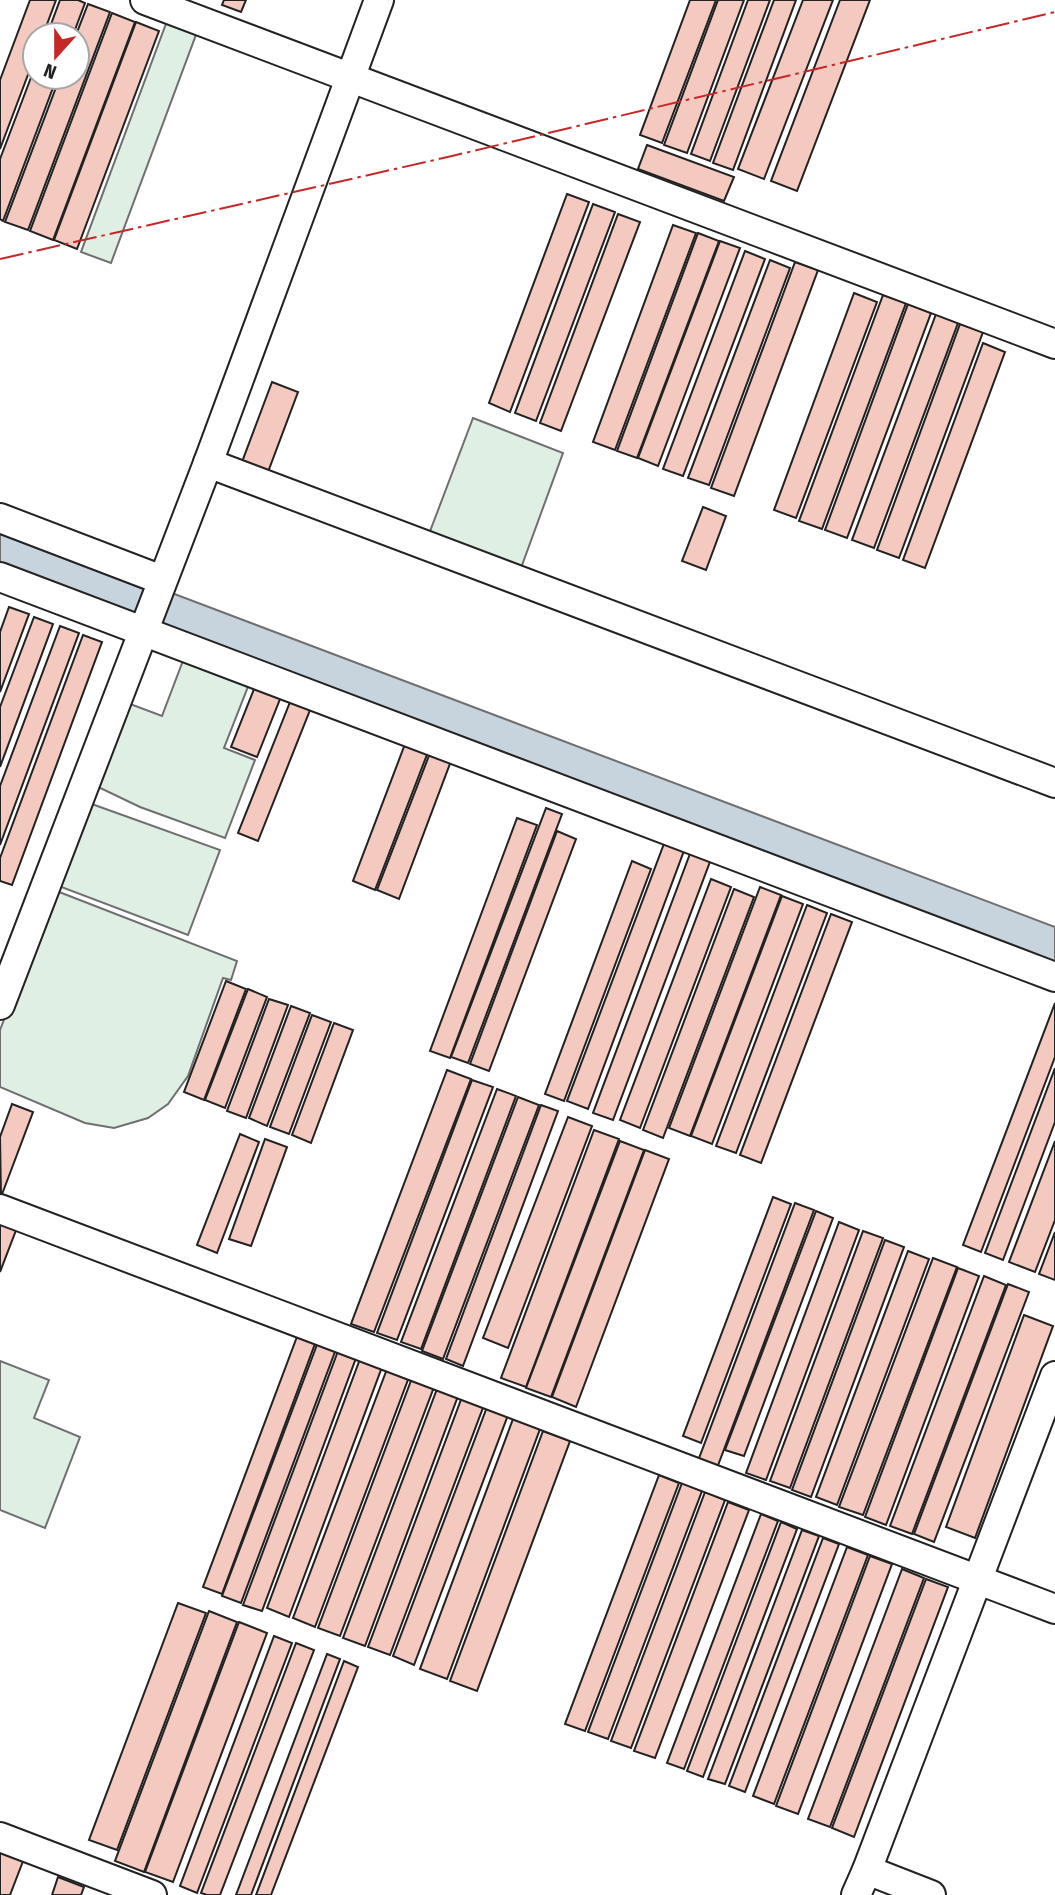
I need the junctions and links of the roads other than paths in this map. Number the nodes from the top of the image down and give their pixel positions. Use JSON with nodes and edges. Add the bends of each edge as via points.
{"nodes":[{"id":1,"x":145,"y":0,"type":"edge"},
{"id":2,"x":379,"y":0,"type":"edge"},
{"id":3,"x":349,"y":78,"type":"junction"},
{"id":4,"x":1055,"y":344,"type":"edge"},
{"id":5,"x":208,"y":463,"type":"junction"},
{"id":6,"x":0,"y":518,"type":"edge"},
{"id":7,"x":0,"y":577,"type":"edge"},
{"id":8,"x":162,"y":580,"type":"junction"},
{"id":9,"x":143,"y":631,"type":"junction"},
{"id":10,"x":1055,"y":783,"type":"edge"},
{"id":11,"x":1055,"y":977,"type":"edge"},
{"id":12,"x":0,"y":1005,"type":"edge"},
{"id":13,"x":0,"y":1209,"type":"edge"},
{"id":14,"x":1055,"y":1376,"type":"edge"},
{"id":15,"x":978,"y":1580,"type":"junction"},
{"id":16,"x":1055,"y":1609,"type":"edge"},
{"id":17,"x":0,"y":1837,"type":"edge"},
{"id":18,"x":861,"y":1883,"type":"edge"},
{"id":19,"x":152,"y":1895,"type":"edge"},
{"id":20,"x":931,"y":1895,"type":"edge"}],
"edges":[{"from":1,"to":3,"type":"street"},
{"from":2,"to":3,"type":"street"},
{"from":3,"to":4,"type":"street"},
{"from":3,"to":5,"type":"street"},
{"from":5,"to":8,"type":"street"},
{"from":5,"to":10,"type":"street"},
{"from":6,"to":8,"type":"street"},
{"from":7,"to":9,"type":"street"},
{"from":8,"to":9,"type":"street"},
{"from":9,"to":11,"type":"street"},
{"from":9,"to":12,"type":"street"},
{"from":13,"to":15,"type":"street"},
{"from":14,"to":15,"type":"street"},
{"from":15,"to":16,"type":"street"},
{"from":15,"to":18,"type":"street"},
{"from":17,"to":19,"type":"street"},
{"from":18,"to":20,"type":"street"}]}
